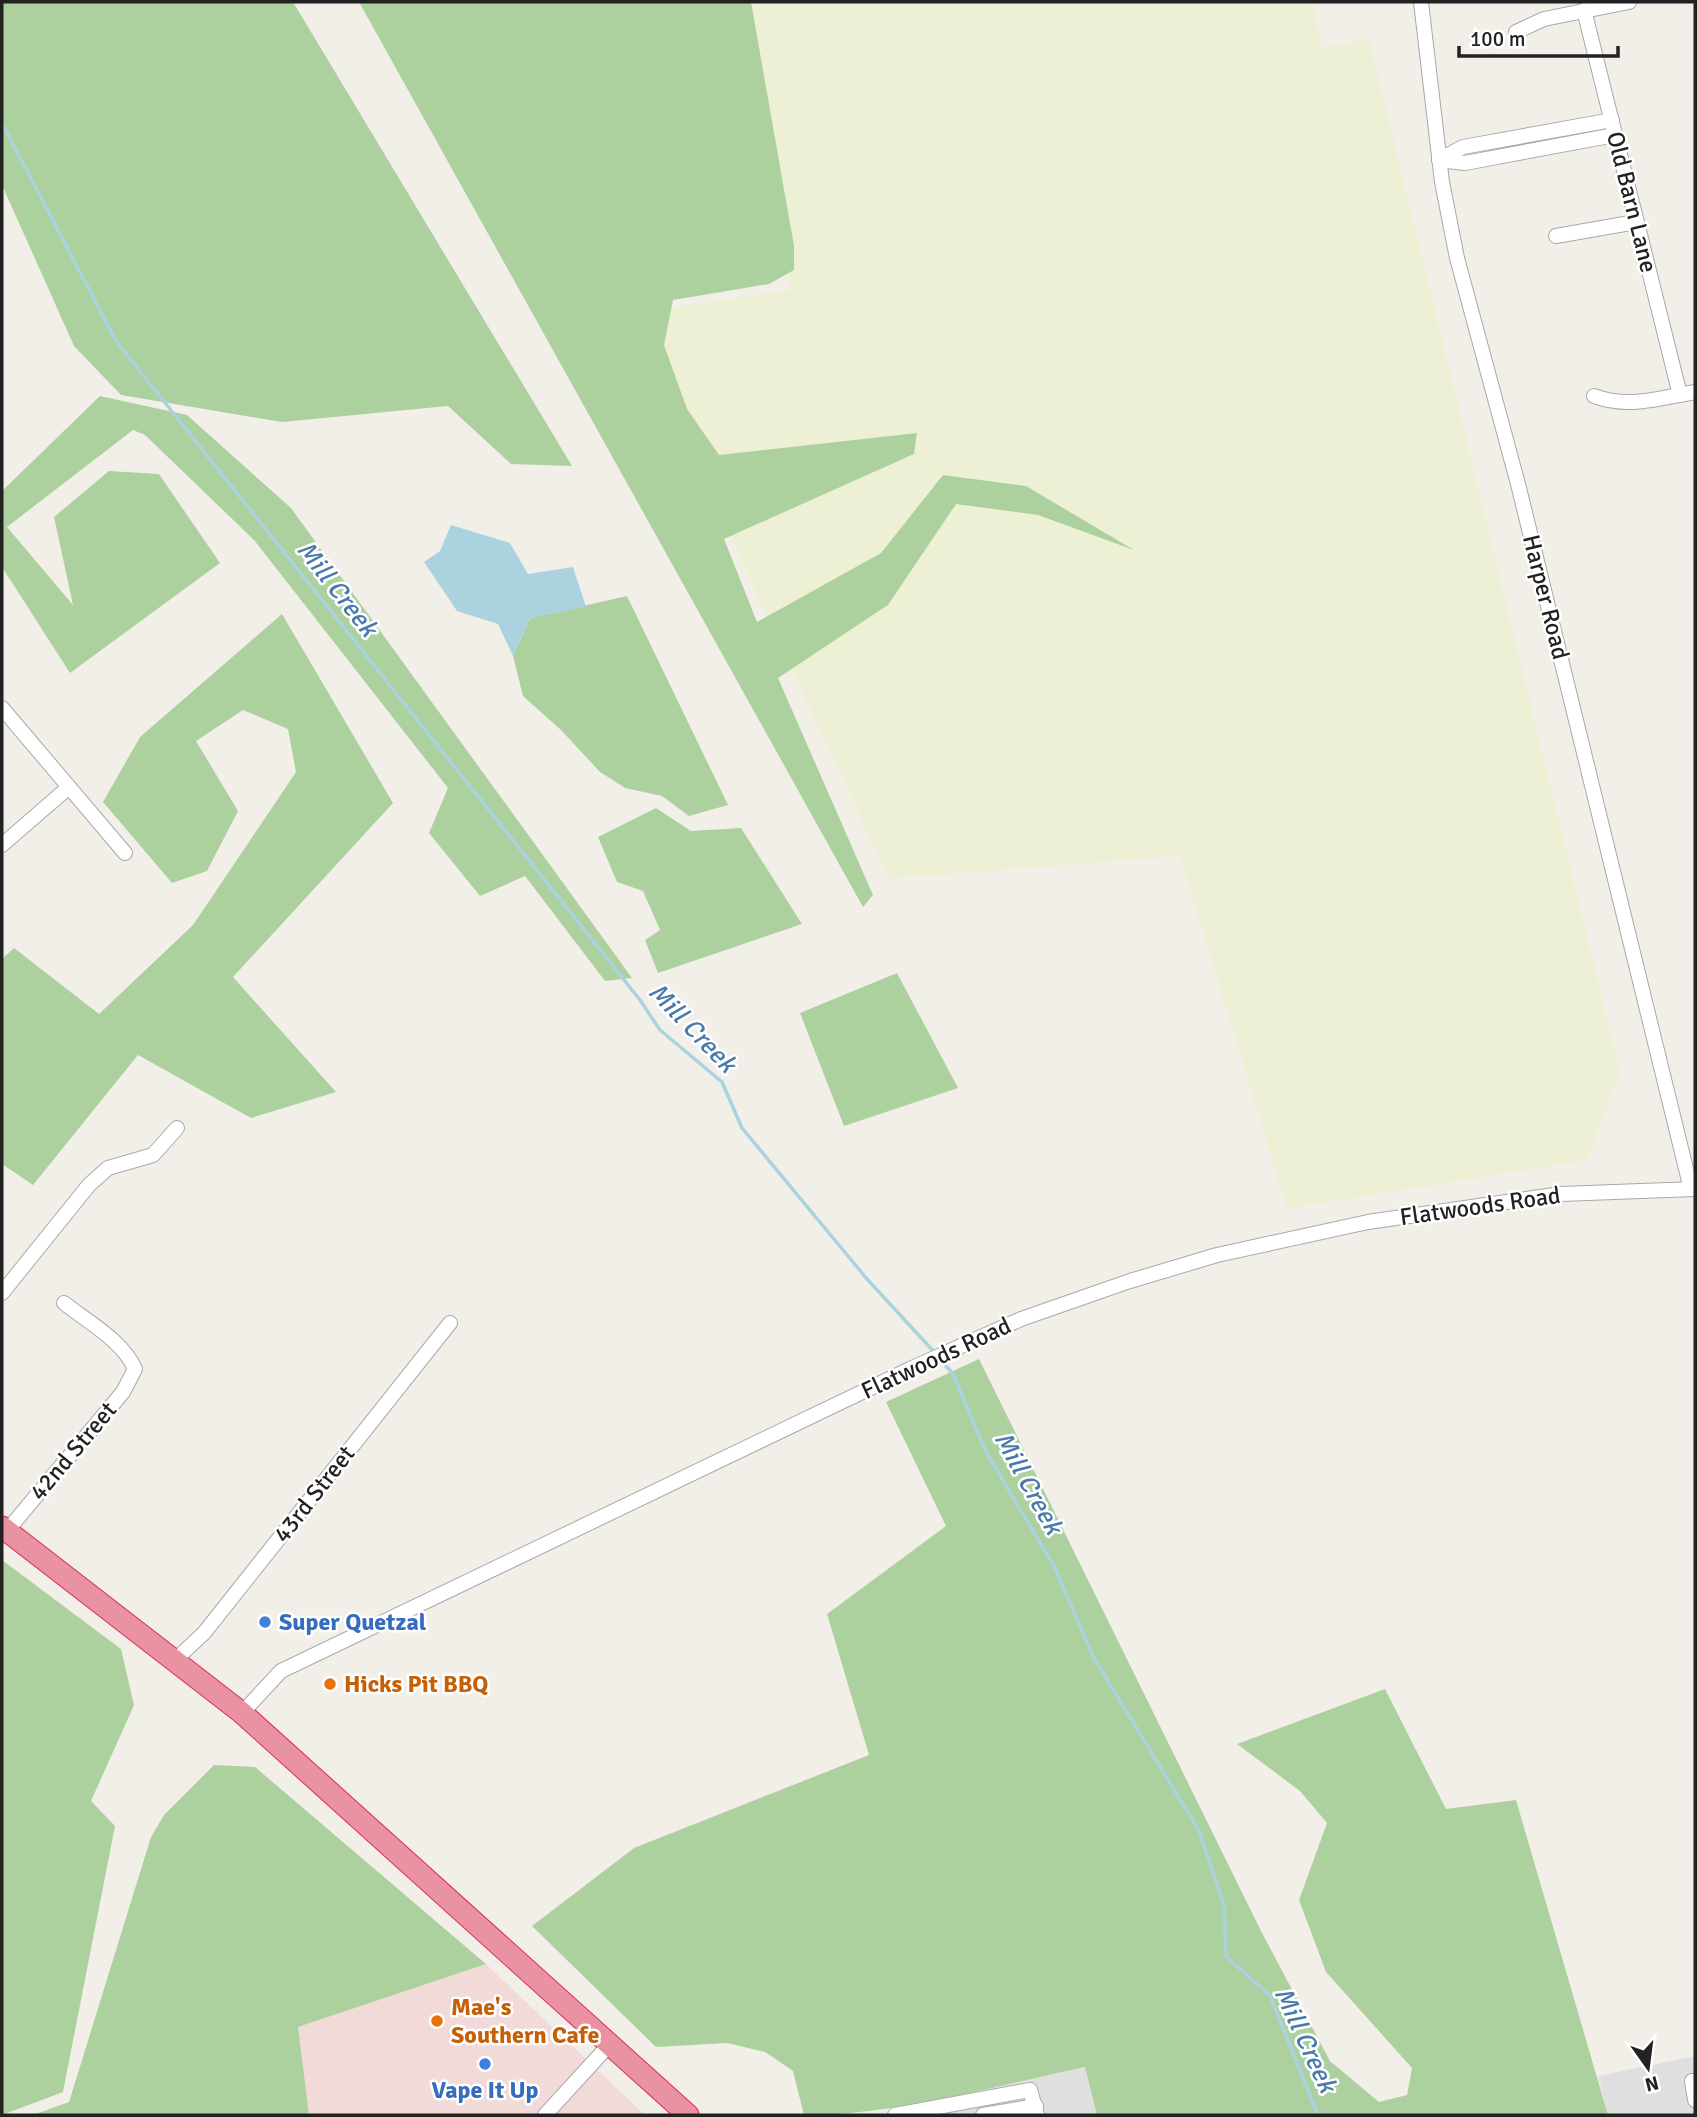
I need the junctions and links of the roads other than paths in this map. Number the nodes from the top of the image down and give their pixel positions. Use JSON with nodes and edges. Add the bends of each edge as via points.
{"nodes":[{"id":1,"x":1421,"y":2,"type":"edge"},
{"id":2,"x":1629,"y":2,"type":"edge"},
{"id":3,"x":1584,"y":10,"type":"junction"},
{"id":4,"x":1516,"y":32,"type":"dead end"},
{"id":5,"x":1613,"y":127,"type":"junction"},
{"id":6,"x":1524,"y":136,"type":"junction"},
{"id":7,"x":1527,"y":151,"type":"junction"},
{"id":8,"x":1439,"y":160,"type":"junction"},
{"id":9,"x":1636,"y":222,"type":"junction"},
{"id":10,"x":1556,"y":236,"type":"dead end"},
{"id":11,"x":1695,"y":392,"type":"edge"},
{"id":12,"x":1680,"y":395,"type":"junction"},
{"id":13,"x":1594,"y":396,"type":"dead end"},
{"id":14,"x":2,"y":708,"type":"edge"},
{"id":15,"x":69,"y":787,"type":"junction"},
{"id":16,"x":2,"y":845,"type":"edge"},
{"id":17,"x":125,"y":853,"type":"dead end"},
{"id":18,"x":177,"y":1128,"type":"dead end"},
{"id":19,"x":1693,"y":1189,"type":"edge"},
{"id":20,"x":2,"y":1293,"type":"edge"},
{"id":21,"x":64,"y":1303,"type":"dead end"},
{"id":22,"x":450,"y":1323,"type":"dead end"},
{"id":23,"x":4,"y":1529,"type":"edge"},
{"id":24,"x":174,"y":1661,"type":"junction"},
{"id":25,"x":242,"y":1713,"type":"junction"},
{"id":26,"x":610,"y":2044,"type":"junction"},
{"id":27,"x":1692,"y":2081,"type":"dead end"},
{"id":28,"x":1695,"y":2100,"type":"edge"},
{"id":29,"x":1036,"y":2110,"type":"edge"},
{"id":30,"x":545,"y":2115,"type":"edge"},
{"id":31,"x":688,"y":2115,"type":"edge"},
{"id":32,"x":895,"y":2115,"type":"edge"},
{"id":33,"x":983,"y":2115,"type":"edge"}],
"edges":[{"from":1,"to":8,"type":"street","name":"Harper Road"},
{"from":2,"to":3,"type":"street"},
{"from":3,"to":4,"type":"street","via":[[1544,19]]},
{"from":3,"to":5,"type":"street","name":"Old Barn Lane"},
{"from":5,"to":6,"type":"street"},
{"from":5,"to":7,"type":"street"},
{"from":5,"to":9,"type":"street","name":"Old Barn Lane"},
{"from":6,"to":7,"type":"street"},
{"from":6,"to":8,"type":"street","via":[[1463,147]]},
{"from":7,"to":8,"type":"street","via":[[1465,163]]},
{"from":8,"to":19,"type":"street","name":"Harper Road","via":[[1457,258],[1518,484]]},
{"from":9,"to":10,"type":"street"},
{"from":9,"to":12,"type":"street","name":"Old Barn Lane"},
{"from":11,"to":12,"type":"street"},
{"from":12,"to":13,"type":"street","via":[[1614,404]]},
{"from":14,"to":15,"type":"street"},
{"from":15,"to":16,"type":"street"},
{"from":15,"to":17,"type":"street"},
{"from":18,"to":20,"type":"street","via":[[153,1155],[108,1168],[89,1185]]},
{"from":19,"to":25,"type":"street","name":"Flatwoods Road","via":[[1561,1194],[1292,1237],[1130,1281],[1021,1320],[281,1671]]},
{"from":21,"to":23,"type":"street","name":"42nd Street","via":[[120,1347],[135,1369],[123,1392]]},
{"from":22,"to":24,"type":"street","name":"43rd Street","via":[[204,1633]]},
{"from":23,"to":24,"type":"highway"},
{"from":24,"to":25,"type":"highway"},
{"from":25,"to":26,"type":"highway"},
{"from":26,"to":30,"type":"street"},
{"from":26,"to":31,"type":"highway"},
{"from":27,"to":28,"type":"street"},
{"from":29,"to":32,"type":"street","via":[[1030,2090]]},
{"from":29,"to":33,"type":"street"}]}
